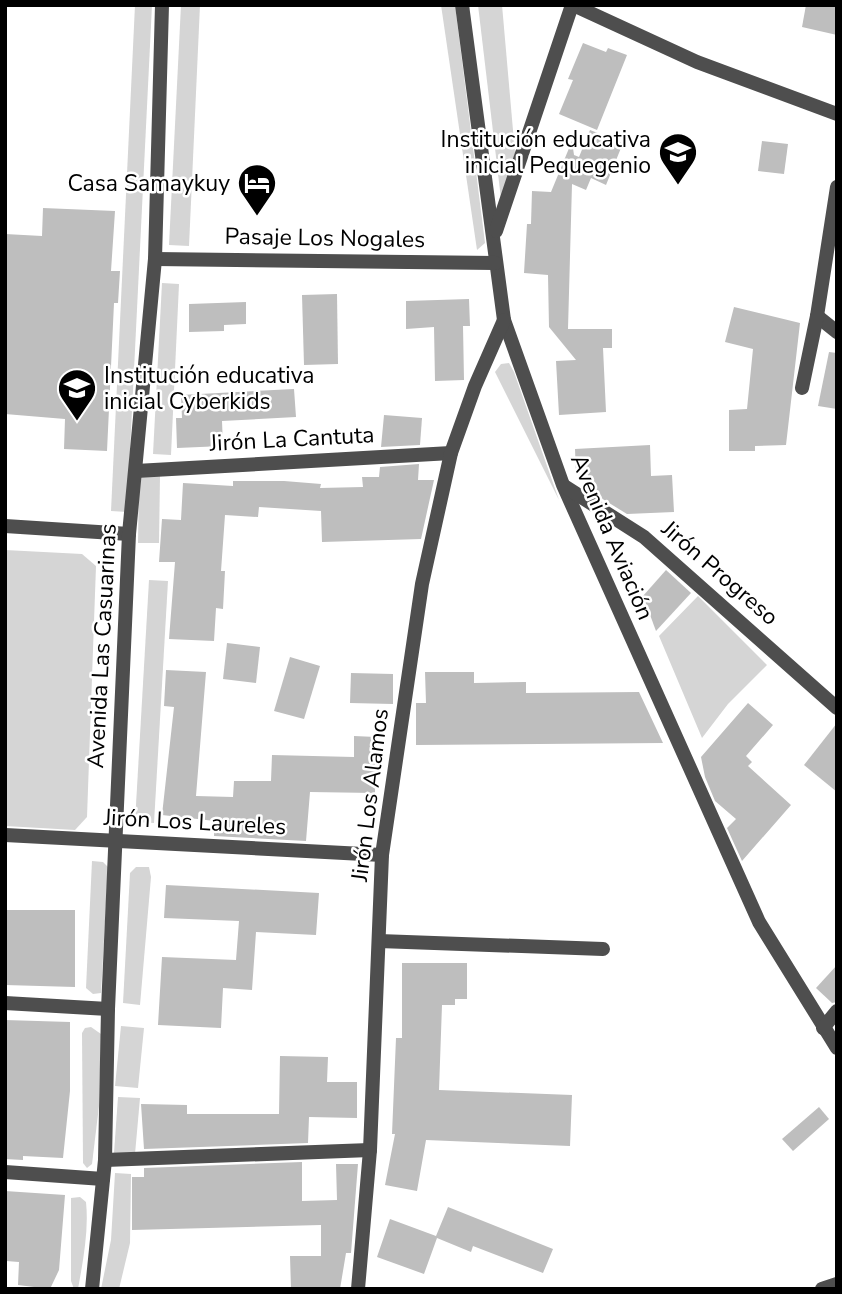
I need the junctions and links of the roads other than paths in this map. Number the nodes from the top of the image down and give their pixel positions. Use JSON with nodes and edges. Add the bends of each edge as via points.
{"nodes":[{"id":1,"x":162,"y":5,"type":"edge"},
{"id":2,"x":462,"y":5,"type":"edge"},
{"id":3,"x":572,"y":5,"type":"edge"},
{"id":4,"x":837,"y":114,"type":"edge"},
{"id":5,"x":837,"y":187,"type":"edge"},
{"id":6,"x":495,"y":236,"type":"junction"},
{"id":7,"x":155,"y":259,"type":"junction"},
{"id":8,"x":495,"y":263,"type":"junction"},
{"id":9,"x":817,"y":316,"type":"junction"},
{"id":10,"x":505,"y":320,"type":"junction"},
{"id":11,"x":837,"y":332,"type":"edge"},
{"id":12,"x":802,"y":388,"type":"dead end"},
{"id":13,"x":451,"y":453,"type":"junction"},
{"id":14,"x":135,"y":471,"type":"junction"},
{"id":15,"x":563,"y":485,"type":"junction"},
{"id":16,"x":5,"y":526,"type":"edge"},
{"id":17,"x":129,"y":534,"type":"junction"},
{"id":18,"x":837,"y":708,"type":"edge"},
{"id":19,"x":5,"y":835,"type":"edge"},
{"id":20,"x":116,"y":840,"type":"junction"},
{"id":21,"x":382,"y":855,"type":"junction"},
{"id":22,"x":379,"y":941,"type":"junction"},
{"id":23,"x":603,"y":949,"type":"dead end"},
{"id":24,"x":5,"y":1003,"type":"edge"},
{"id":25,"x":108,"y":1009,"type":"junction"},
{"id":26,"x":837,"y":1011,"type":"edge"},
{"id":27,"x":823,"y":1028,"type":"junction"},
{"id":28,"x":837,"y":1048,"type":"edge"},
{"id":29,"x":370,"y":1150,"type":"junction"},
{"id":30,"x":105,"y":1160,"type":"junction"},
{"id":31,"x":5,"y":1172,"type":"edge"},
{"id":32,"x":103,"y":1179,"type":"junction"},
{"id":33,"x":837,"y":1284,"type":"edge"},
{"id":34,"x":92,"y":1289,"type":"edge"},
{"id":35,"x":358,"y":1289,"type":"edge"},
{"id":36,"x":822,"y":1289,"type":"edge"}],
"edges":[{"from":1,"to":7,"type":"street","name":"Avenida Las Casuarinas"},
{"from":2,"to":6,"type":"street","name":"Avenida Aviación"},
{"from":3,"to":4,"type":"street","via":[[697,62]]},
{"from":3,"to":6,"type":"street"},
{"from":5,"to":9,"type":"street"},
{"from":6,"to":8,"type":"street","name":"Avenida Aviación"},
{"from":7,"to":8,"type":"street","name":"Pasaje Los Nogales"},
{"from":7,"to":14,"type":"street","name":"Avenida Las Casuarinas"},
{"from":8,"to":10,"type":"street","name":"Avenida Aviación"},
{"from":9,"to":11,"type":"street"},
{"from":9,"to":12,"type":"street"},
{"from":10,"to":13,"type":"street","name":"Jirón Los Alamos"},
{"from":10,"to":15,"type":"street","name":"Avenida Aviación"},
{"from":13,"to":14,"type":"street","name":"Jirón La Cantuta"},
{"from":13,"to":21,"type":"street","name":"Jirón Los Alamos","via":[[422,584]]},
{"from":14,"to":17,"type":"street","name":"Avenida Las Casuarinas"},
{"from":15,"to":18,"type":"street","name":"Jirón Progreso","via":[[644,537]]},
{"from":15,"to":27,"type":"street","name":"Avenida Aviación","via":[[759,922]]},
{"from":16,"to":17,"type":"street"},
{"from":17,"to":20,"type":"street","name":"Avenida Las Casuarinas"},
{"from":19,"to":20,"type":"street","name":"Jirón Los Laureles"},
{"from":20,"to":21,"type":"street","name":"Jirón Los Laureles"},
{"from":20,"to":25,"type":"street","name":"Avenida Las Casuarinas"},
{"from":21,"to":22,"type":"street","name":"Jirón Los Alamos"},
{"from":22,"to":23,"type":"street"},
{"from":22,"to":29,"type":"street","name":"Jirón Los Alamos"},
{"from":24,"to":25,"type":"street"},
{"from":25,"to":30,"type":"street","name":"Avenida Las Casuarinas"},
{"from":26,"to":27,"type":"street"},
{"from":27,"to":28,"type":"street","name":"Avenida Aviación"},
{"from":29,"to":30,"type":"street"},
{"from":29,"to":35,"type":"street","name":"Jirón Los Alamos"},
{"from":30,"to":32,"type":"street","name":"Avenida Las Casuarinas"},
{"from":31,"to":32,"type":"street"},
{"from":32,"to":34,"type":"street","name":"Avenida Las Casuarinas"},
{"from":33,"to":36,"type":"street"}]}
